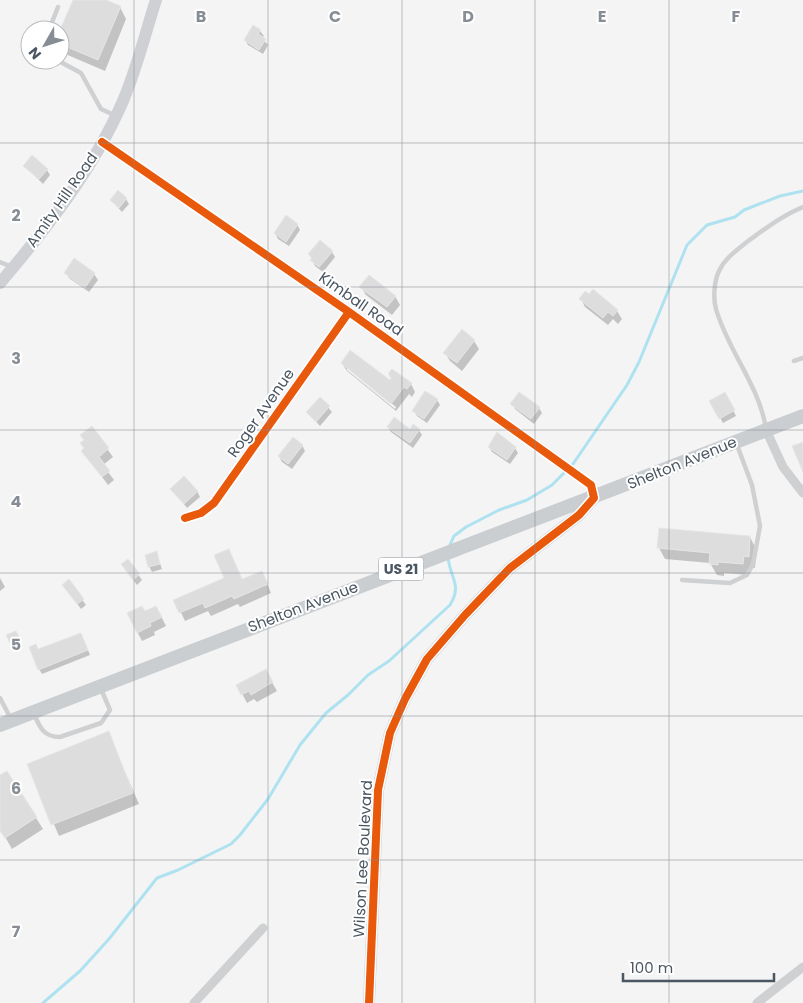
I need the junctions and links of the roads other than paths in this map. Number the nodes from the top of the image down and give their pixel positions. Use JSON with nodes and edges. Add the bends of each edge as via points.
{"nodes":[{"id":1,"x":156,"y":0,"type":"edge"},
{"id":2,"x":58,"y":7,"type":"dead end"},
{"id":3,"x":53,"y":20,"type":"edge"},
{"id":4,"x":70,"y":67,"type":"edge"},
{"id":5,"x":115,"y":116,"type":"junction"},
{"id":6,"x":102,"y":142,"type":"junction"},
{"id":7,"x":803,"y":207,"type":"edge"},
{"id":8,"x":0,"y":262,"type":"edge"},
{"id":9,"x":13,"y":267,"type":"junction"},
{"id":10,"x":0,"y":283,"type":"edge"},
{"id":11,"x":349,"y":312,"type":"junction"},
{"id":12,"x":803,"y":358,"type":"edge"},
{"id":13,"x":794,"y":361,"type":"dead end"},
{"id":14,"x":803,"y":416,"type":"edge"},
{"id":15,"x":766,"y":430,"type":"junction"},
{"id":16,"x":736,"y":441,"type":"junction"},
{"id":17,"x":803,"y":493,"type":"edge"},
{"id":18,"x":594,"y":498,"type":"junction"},
{"id":19,"x":185,"y":518,"type":"dead end"},
{"id":20,"x":682,"y":580,"type":"dead end"},
{"id":21,"x":100,"y":686,"type":"junction"},
{"id":22,"x":0,"y":698,"type":"edge"},
{"id":23,"x":33,"y":712,"type":"junction"},
{"id":24,"x":6,"y":722,"type":"edge"},
{"id":25,"x":263,"y":928,"type":"dead end"},
{"id":26,"x":803,"y":967,"type":"edge"},
{"id":27,"x":194,"y":1003,"type":"edge"},
{"id":28,"x":370,"y":1003,"type":"edge"},
{"id":29,"x":757,"y":1003,"type":"edge"}],
"edges":[{"from":1,"to":5,"type":"street","name":"Amity Hill Road","via":[[139,60]]},
{"from":2,"to":3,"type":"lane"},
{"from":4,"to":5,"type":"lane","via":[[81,73],[101,109]]},
{"from":5,"to":6,"type":"street","name":"Amity Hill Road"},
{"from":6,"to":9,"type":"street","name":"Amity Hill Road","via":[[68,196]]},
{"from":6,"to":11,"type":"street","name":"Kimball Road"},
{"from":7,"to":15,"type":"lane","via":[[731,254],[718,272],[715,290],[715,308],[753,385],[763,410]]},
{"from":8,"to":9,"type":"lane"},
{"from":9,"to":10,"type":"street","name":"Amity Hill Road"},
{"from":11,"to":18,"type":"street","name":"Kimball Road","via":[[591,485]]},
{"from":11,"to":19,"type":"street","name":"Roger Avenue","via":[[214,503],[202,513]]},
{"from":12,"to":13,"type":"lane"},
{"from":14,"to":15,"type":"main road","name":"Shelton Avenue","number":"US 21"},
{"from":15,"to":16,"type":"main road","name":"Shelton Avenue","number":"US 21"},
{"from":15,"to":17,"type":"street","via":[[783,467]]},
{"from":16,"to":18,"type":"main road","name":"Shelton Avenue","number":"US 21"},
{"from":16,"to":20,"type":"lane","via":[[752,485],[760,526],[754,564],[747,576],[730,583]]},
{"from":18,"to":21,"type":"main road","name":"Shelton Avenue","number":"US 21"},
{"from":18,"to":28,"type":"street","name":"Wilson Lee Boulevard","via":[[578,515],[510,568],[465,615],[427,660],[405,698],[390,733],[378,790]]},
{"from":21,"to":23,"type":"main road","name":"Shelton Avenue","number":"US 21"},
{"from":21,"to":23,"type":"lane","via":[[110,710],[101,723],[60,738],[53,737],[41,730]]},
{"from":22,"to":24,"type":"lane"},
{"from":23,"to":24,"type":"main road","name":"Shelton Avenue","number":"US 21"},
{"from":25,"to":27,"type":"street"},
{"from":26,"to":29,"type":"street"}]}
